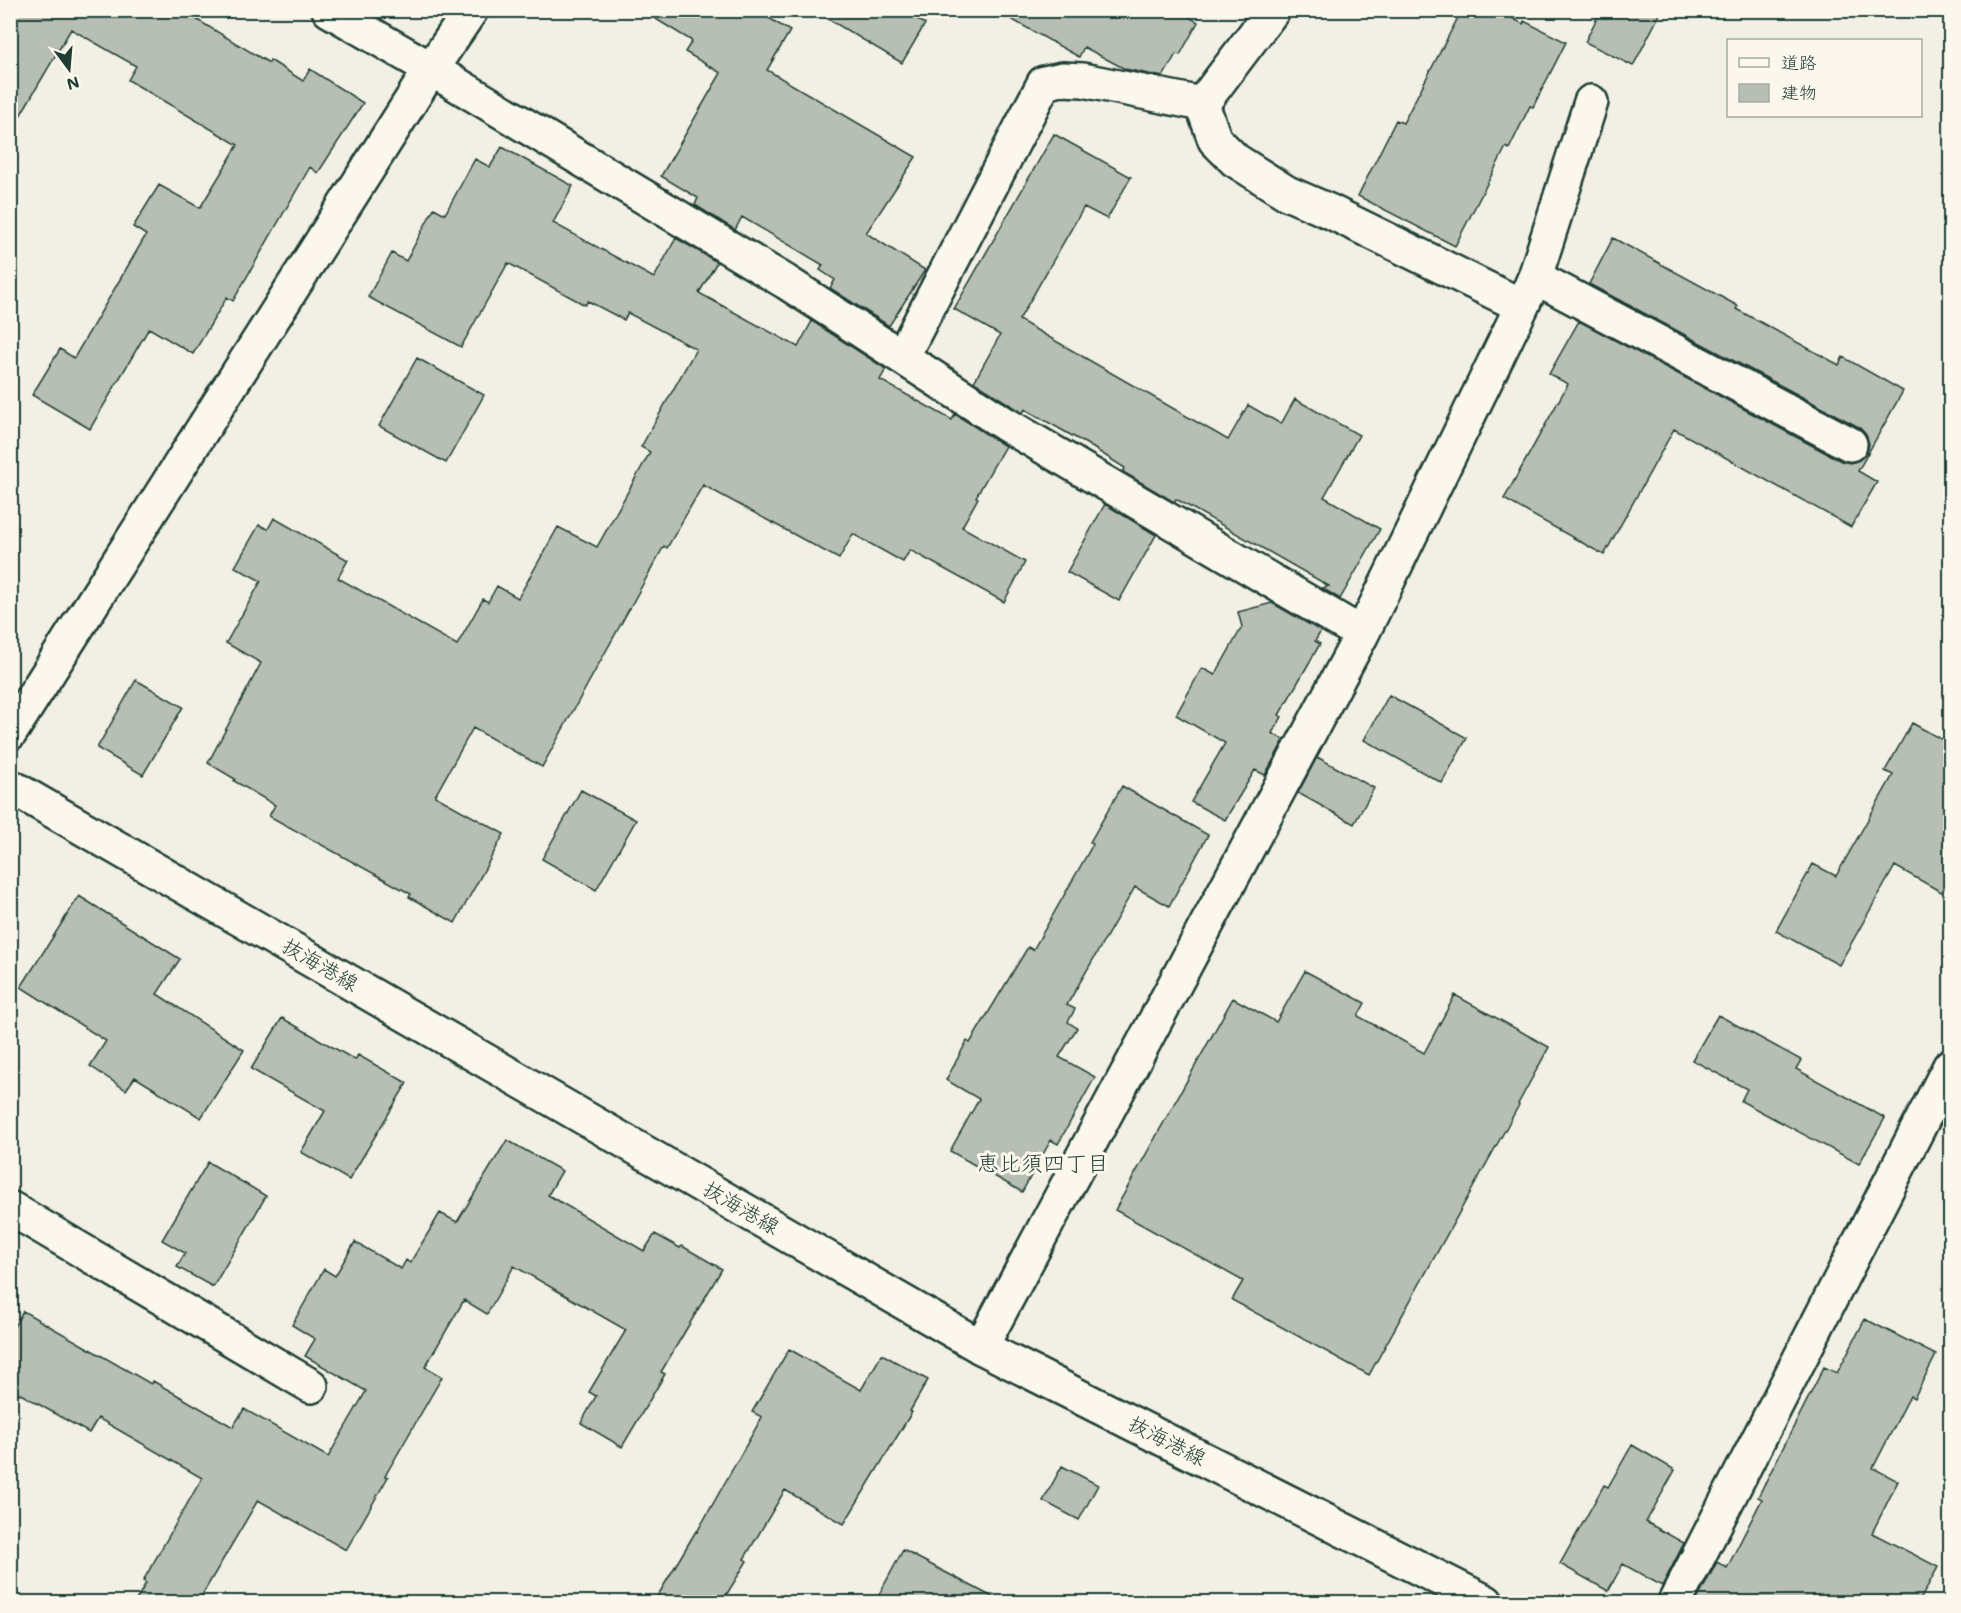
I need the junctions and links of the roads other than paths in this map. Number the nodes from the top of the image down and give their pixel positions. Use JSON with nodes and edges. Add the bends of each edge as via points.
{"nodes":[{"id":1,"x":329,"y":10,"type":"edge"},
{"id":2,"x":471,"y":10,"type":"edge"},
{"id":3,"x":1273,"y":10,"type":"edge"},
{"id":4,"x":431,"y":69,"type":"junction"},
{"id":5,"x":1591,"y":102,"type":"dead end"},
{"id":6,"x":1202,"y":104,"type":"junction"},
{"id":7,"x":1528,"y":292,"type":"junction"},
{"id":8,"x":902,"y":357,"type":"junction"},
{"id":9,"x":1850,"y":444,"type":"dead end"},
{"id":10,"x":1362,"y":634,"type":"junction"},
{"id":11,"x":10,"y":732,"type":"edge"},
{"id":12,"x":10,"y":786,"type":"edge"},
{"id":13,"x":1950,"y":1066,"type":"edge"},
{"id":14,"x":10,"y":1208,"type":"edge"},
{"id":15,"x":981,"y":1347,"type":"junction"},
{"id":16,"x":310,"y":1386,"type":"dead end"},
{"id":17,"x":1486,"y":1602,"type":"edge"},
{"id":18,"x":1675,"y":1602,"type":"edge"}],
"edges":[{"from":1,"to":4,"type":"street"},
{"from":2,"to":4,"type":"street"},
{"from":3,"to":6,"type":"street"},
{"from":4,"to":8,"type":"street","via":[[786,282]]},
{"from":4,"to":11,"type":"street"},
{"from":5,"to":7,"type":"street"},
{"from":6,"to":7,"type":"street","via":[[1215,140],[1235,160],[1287,193]]},
{"from":6,"to":8,"type":"street","via":[[1083,80],[1044,83]]},
{"from":7,"to":9,"type":"street"},
{"from":7,"to":10,"type":"street"},
{"from":8,"to":10,"type":"street","via":[[1005,424]]},
{"from":10,"to":15,"type":"street"},
{"from":12,"to":15,"type":"street","name":"抜海港線"},
{"from":13,"to":18,"type":"street"},
{"from":14,"to":16,"type":"street"},
{"from":15,"to":17,"type":"street","name":"抜海港線"}]}
